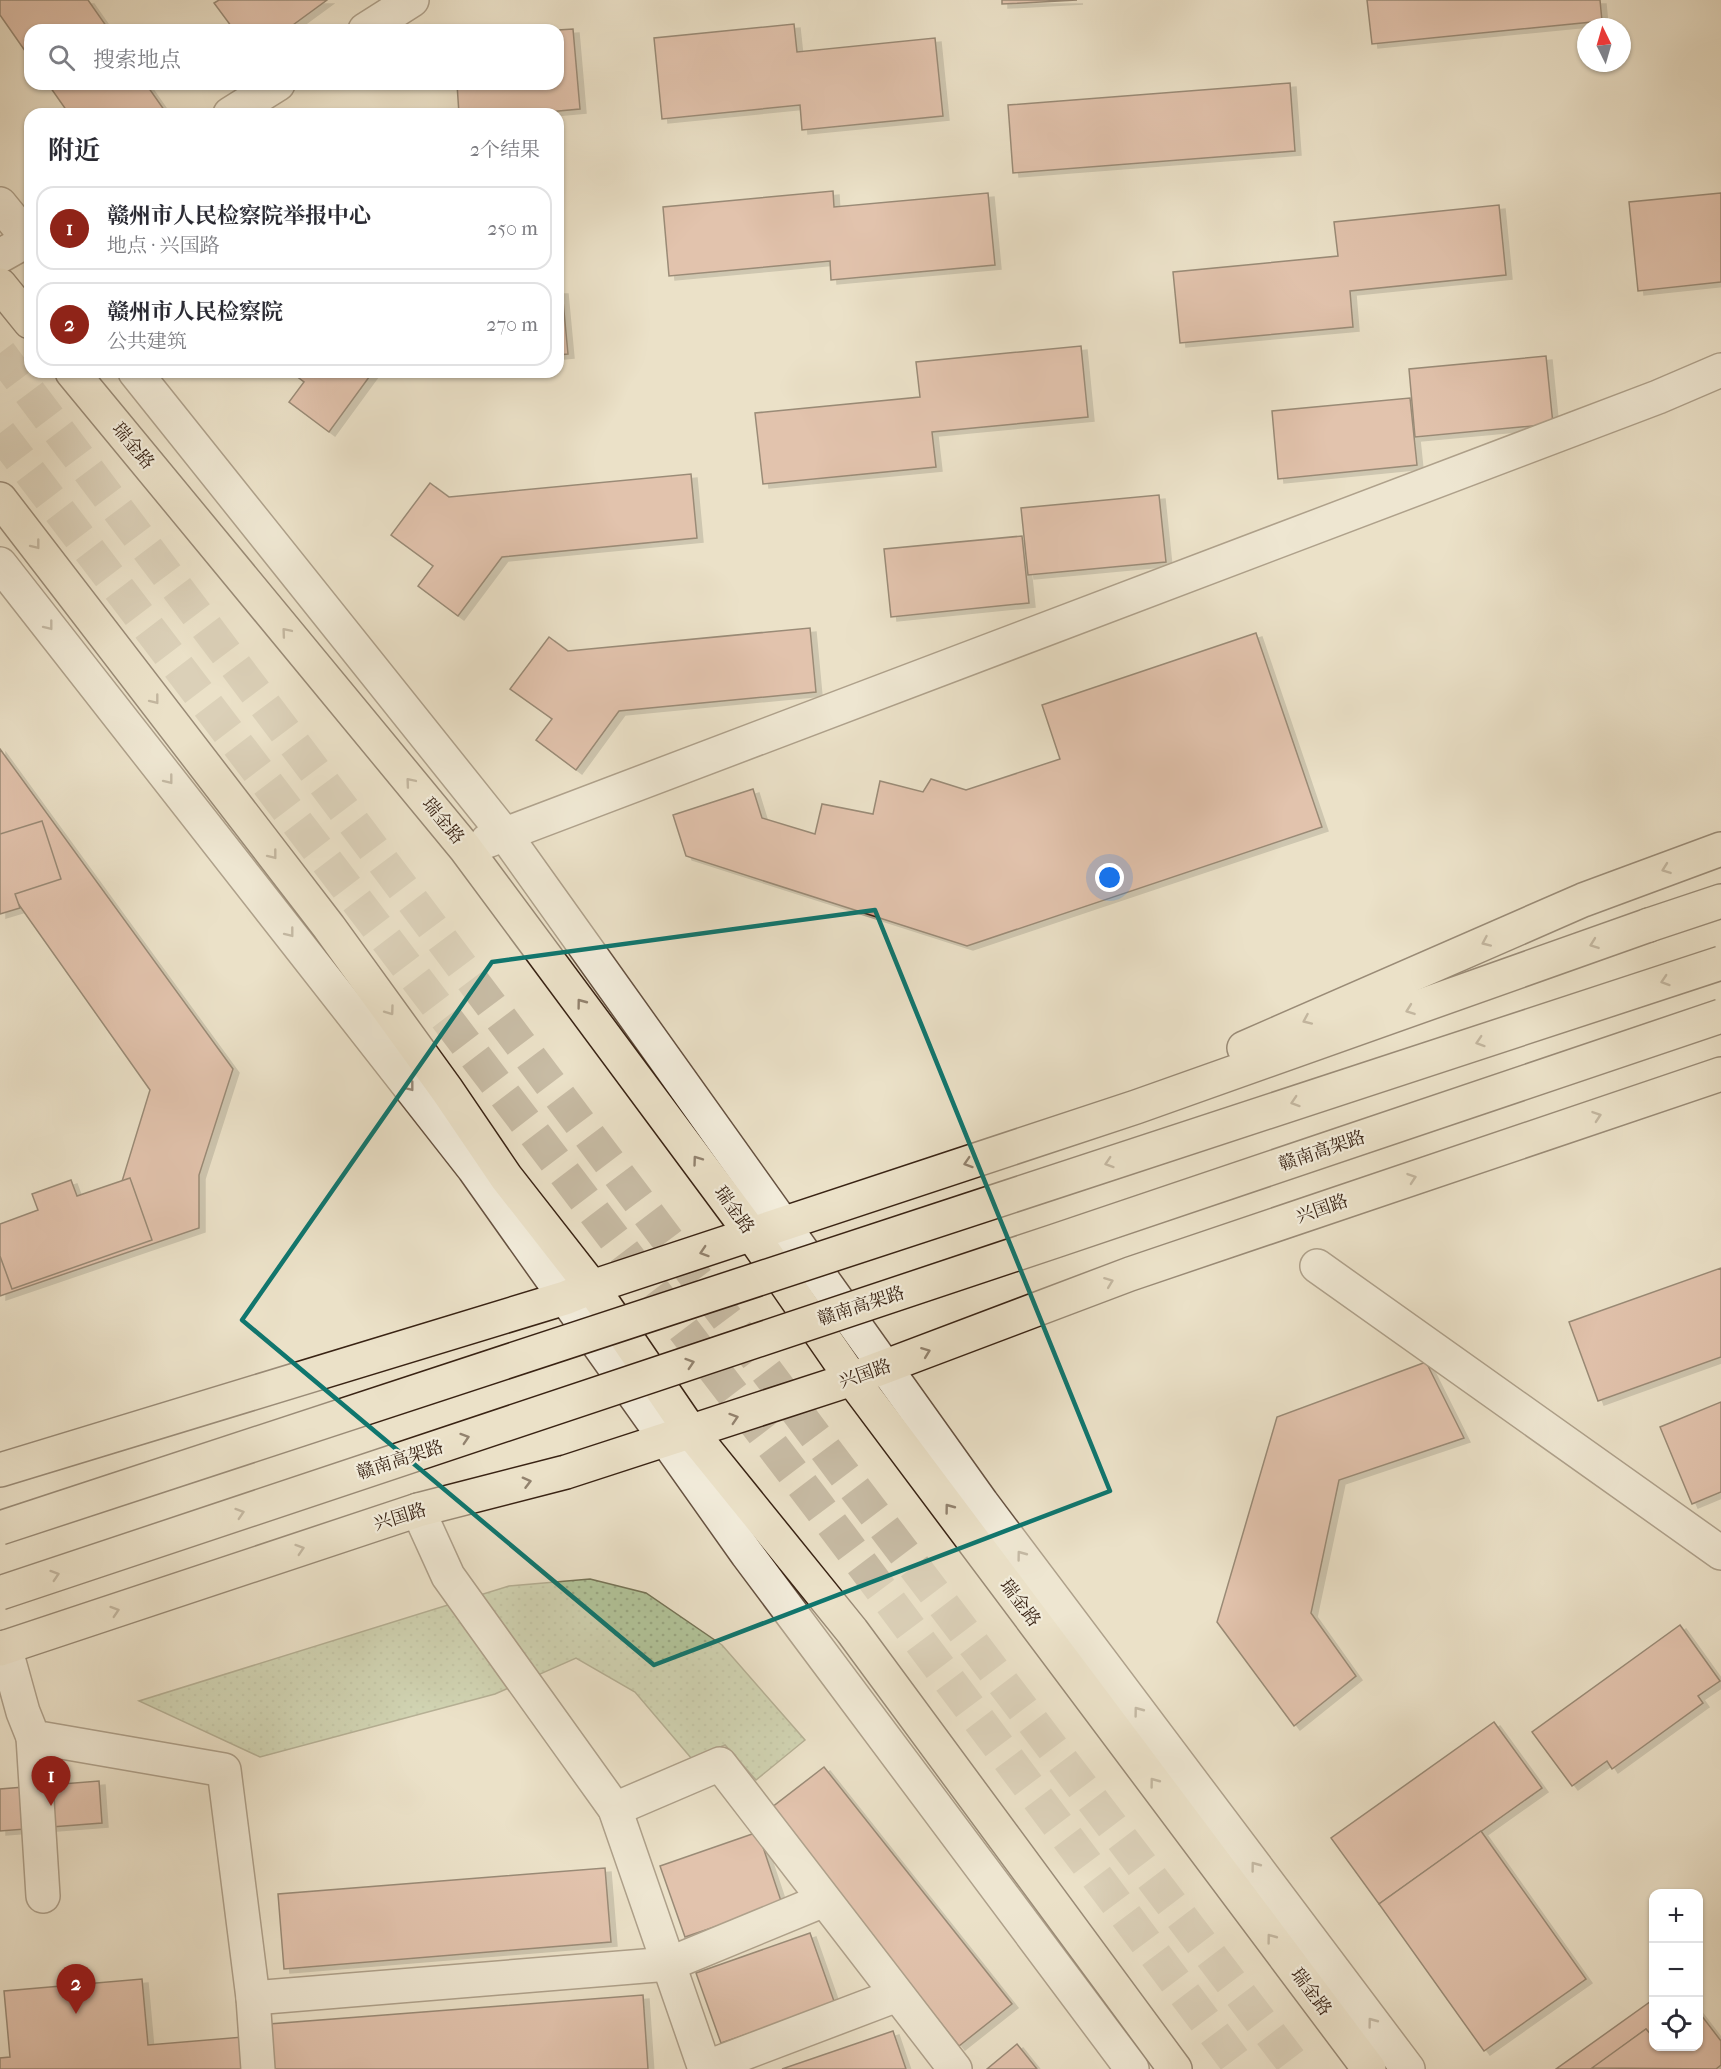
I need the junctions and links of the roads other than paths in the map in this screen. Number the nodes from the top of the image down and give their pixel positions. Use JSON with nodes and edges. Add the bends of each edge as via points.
{"nodes":[{"id":1,"x":412,"y":0,"type":"edge"},
{"id":2,"x":374,"y":24,"type":"edge"},
{"id":3,"x":268,"y":90,"type":"edge"},
{"id":4,"x":240,"y":108,"type":"edge"},
{"id":5,"x":0,"y":204,"type":"edge"},
{"id":6,"x":24,"y":233,"type":"edge"},
{"id":7,"x":24,"y":243,"type":"edge"},
{"id":8,"x":0,"y":256,"type":"edge"},
{"id":9,"x":0,"y":285,"type":"edge"},
{"id":10,"x":24,"y":315,"type":"edge"},
{"id":11,"x":1721,"y":370,"type":"edge"},
{"id":12,"x":77,"y":378,"type":"edge"},
{"id":13,"x":140,"y":378,"type":"edge"},
{"id":14,"x":0,"y":499,"type":"edge"},
{"id":15,"x":0,"y":564,"type":"edge"},
{"id":16,"x":506,"y":836,"type":"junction"},
{"id":17,"x":465,"y":848,"type":"junction"},
{"id":18,"x":1721,"y":849,"type":"edge"},
{"id":19,"x":1721,"y":901,"type":"edge"},
{"id":20,"x":1721,"y":963,"type":"edge"},
{"id":21,"x":1721,"y":1016,"type":"edge"},
{"id":22,"x":1721,"y":1051,"type":"edge"},
{"id":23,"x":1721,"y":1074,"type":"edge"},
{"id":24,"x":1016,"y":1147,"type":"junction"},
{"id":25,"x":783,"y":1225,"type":"junction"},
{"id":26,"x":1271,"y":1226,"type":"junction"},
{"id":27,"x":753,"y":1236,"type":"junction"},
{"id":28,"x":1317,"y":1266,"type":"dead end"},
{"id":29,"x":579,"y":1293,"type":"junction"},
{"id":30,"x":884,"y":1368,"type":"junction"},
{"id":31,"x":852,"y":1379,"type":"junction"},
{"id":32,"x":678,"y":1436,"type":"junction"},
{"id":33,"x":0,"y":1470,"type":"edge"},
{"id":34,"x":418,"y":1510,"type":"junction"},
{"id":35,"x":0,"y":1528,"type":"edge"},
{"id":36,"x":1721,"y":1553,"type":"edge"},
{"id":37,"x":0,"y":1593,"type":"edge"},
{"id":38,"x":3,"y":1648,"type":"edge"},
{"id":39,"x":33,"y":1737,"type":"junction"},
{"id":40,"x":615,"y":1809,"type":"junction"},
{"id":41,"x":43,"y":1896,"type":"dead end"},
{"id":42,"x":824,"y":1900,"type":"junction"},
{"id":43,"x":669,"y":1964,"type":"junction"},
{"id":44,"x":897,"y":1995,"type":"junction"},
{"id":45,"x":253,"y":1998,"type":"junction"},
{"id":46,"x":705,"y":2068,"type":"edge"},
{"id":47,"x":258,"y":2069,"type":"edge"},
{"id":48,"x":955,"y":2069,"type":"edge"},
{"id":49,"x":1132,"y":2069,"type":"edge"},
{"id":50,"x":1175,"y":2069,"type":"edge"},
{"id":51,"x":1369,"y":2069,"type":"edge"},
{"id":52,"x":1408,"y":2069,"type":"edge"}],
"edges":[{"from":1,"to":2,"type":"street"},
{"from":3,"to":4,"type":"street"},
{"from":5,"to":6,"type":"street"},
{"from":7,"to":8,"type":"street"},
{"from":9,"to":10,"type":"main road"},
{"from":11,"to":16,"type":"street"},
{"from":17,"to":12,"type":"main road","name":"瑞金路","one_way":true},
{"from":13,"to":16,"type":"street"},
{"from":14,"to":29,"type":"main road","one_way":true,"via":[[329,927],[447,1090]]},
{"from":15,"to":29,"type":"street","one_way":true,"via":[[474,1168]]},
{"from":16,"to":17,"type":"street"},
{"from":16,"to":25,"type":"street"},
{"from":27,"to":17,"type":"main road","name":"瑞金路","one_way":true},
{"from":18,"to":24,"type":"main road","one_way":true,"via":[[1583,900]]},
{"from":19,"to":24,"type":"main road","one_way":true},
{"from":20,"to":35,"type":"main road","one_way":true,"bridge":true},
{"from":37,"to":21,"type":"main road","name":"赣南高架路","one_way":true,"bridge":true},
{"from":22,"to":26,"type":"main road","via":[[1394,1160]]},
{"from":26,"to":23,"type":"main road","name":"兴国路","one_way":true},
{"from":24,"to":25,"type":"main road","one_way":true},
{"from":25,"to":27,"type":"main road"},
{"from":25,"to":30,"type":"street"},
{"from":30,"to":26,"type":"main road","name":"兴国路","one_way":true,"via":[[1130,1274]]},
{"from":27,"to":29,"type":"main road","one_way":true},
{"from":27,"to":31,"type":"main road","name":"瑞金路"},
{"from":28,"to":36,"type":"street"},
{"from":29,"to":32,"type":"main road"},
{"from":29,"to":33,"type":"main road"},
{"from":30,"to":31,"type":"main road","name":"兴国路"},
{"from":52,"to":30,"type":"street","one_way":true},
{"from":32,"to":31,"type":"main road","name":"兴国路","one_way":true},
{"from":51,"to":31,"type":"main road","name":"瑞金路","one_way":true},
{"from":34,"to":32,"type":"main road","name":"兴国路","one_way":true,"via":[[566,1472]]},
{"from":32,"to":49,"type":"street","via":[[754,1564]]},
{"from":32,"to":50,"type":"main road","via":[[852,1631]]},
{"from":38,"to":34,"type":"main road","name":"兴国路","one_way":true},
{"from":34,"to":40,"type":"street","via":[[448,1576]]},
{"from":38,"to":39,"type":"street"},
{"from":39,"to":41,"type":"street"},
{"from":39,"to":45,"type":"street","via":[[224,1770]]},
{"from":40,"to":42,"type":"street","via":[[720,1764]]},
{"from":40,"to":43,"type":"street"},
{"from":42,"to":43,"type":"street"},
{"from":42,"to":44,"type":"street"},
{"from":43,"to":45,"type":"street"},
{"from":43,"to":46,"type":"street"},
{"from":44,"to":46,"type":"street"},
{"from":44,"to":48,"type":"street"},
{"from":45,"to":47,"type":"street"}]}
